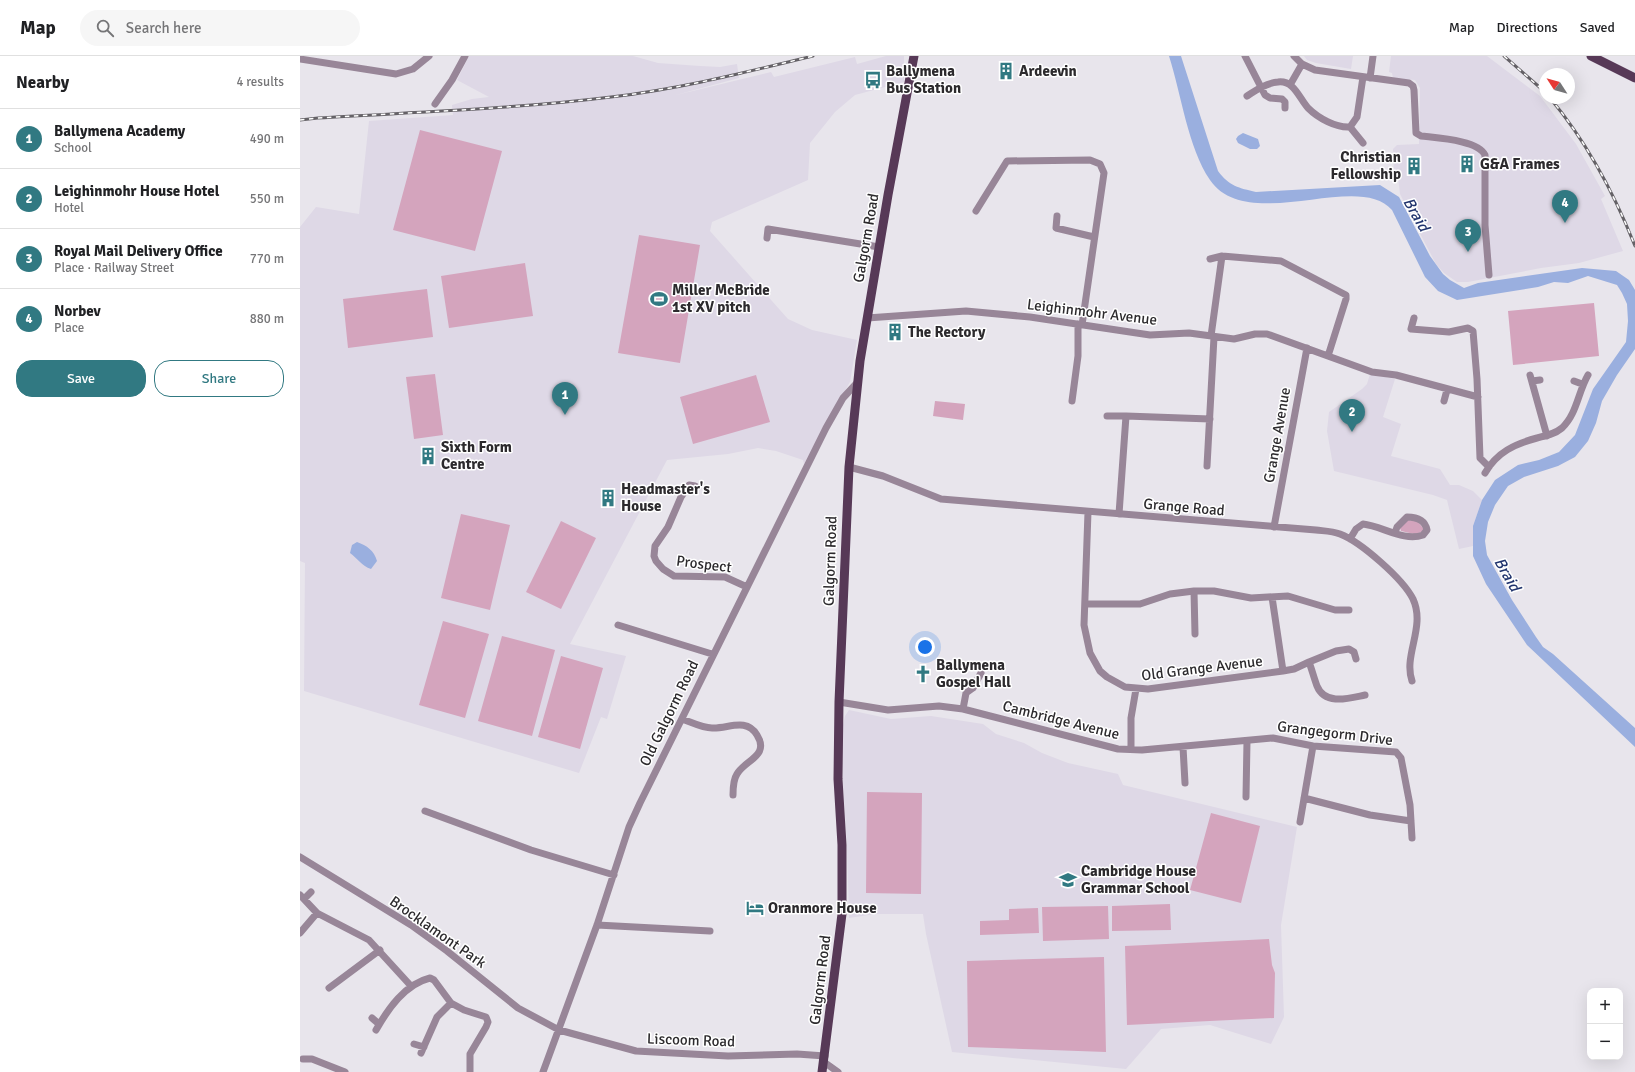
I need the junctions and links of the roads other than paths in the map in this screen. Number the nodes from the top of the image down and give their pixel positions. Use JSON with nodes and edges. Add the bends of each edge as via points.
{"nodes":[{"id":1,"x":429,"y":56,"type":"edge"},
{"id":2,"x":465,"y":56,"type":"edge"},
{"id":3,"x":914,"y":56,"type":"edge"},
{"id":4,"x":1244,"y":56,"type":"edge"},
{"id":5,"x":1294,"y":56,"type":"edge"},
{"id":6,"x":1373,"y":56,"type":"edge"},
{"id":7,"x":1591,"y":56,"type":"edge"},
{"id":8,"x":314,"y":58,"type":"edge"},
{"id":9,"x":300,"y":59,"type":"edge"},
{"id":10,"x":1302,"y":64,"type":"junction"},
{"id":11,"x":1366,"y":78,"type":"junction"},
{"id":12,"x":1635,"y":78,"type":"edge"},
{"id":13,"x":1290,"y":85,"type":"junction"},
{"id":14,"x":1262,"y":88,"type":"junction"},
{"id":15,"x":1247,"y":96,"type":"dead end"},
{"id":16,"x":435,"y":104,"type":"dead end"},
{"id":17,"x":1285,"y":108,"type":"dead end"},
{"id":18,"x":1350,"y":127,"type":"junction"},
{"id":19,"x":1363,"y":143,"type":"dead end"},
{"id":20,"x":976,"y":211,"type":"dead end"},
{"id":21,"x":1057,"y":216,"type":"dead end"},
{"id":22,"x":1094,"y":237,"type":"junction"},
{"id":23,"x":767,"y":238,"type":"dead end"},
{"id":24,"x":879,"y":247,"type":"junction"},
{"id":25,"x":1222,"y":256,"type":"junction"},
{"id":26,"x":1210,"y":259,"type":"dead end"},
{"id":27,"x":1489,"y":275,"type":"dead end"},
{"id":28,"x":867,"y":318,"type":"junction"},
{"id":29,"x":1414,"y":318,"type":"dead end"},
{"id":30,"x":1080,"y":324,"type":"junction"},
{"id":31,"x":1213,"y":337,"type":"junction"},
{"id":32,"x":1306,"y":348,"type":"junction"},
{"id":33,"x":1328,"y":356,"type":"junction"},
{"id":34,"x":1588,"y":375,"type":"dead end"},
{"id":35,"x":1540,"y":380,"type":"dead end"},
{"id":36,"x":1574,"y":381,"type":"dead end"},
{"id":37,"x":856,"y":384,"type":"junction"},
{"id":38,"x":1582,"y":384,"type":"junction"},
{"id":39,"x":1447,"y":390,"type":"junction"},
{"id":40,"x":1478,"y":396,"type":"junction"},
{"id":41,"x":1072,"y":401,"type":"dead end"},
{"id":42,"x":1444,"y":401,"type":"dead end"},
{"id":43,"x":1107,"y":416,"type":"dead end"},
{"id":44,"x":1126,"y":416,"type":"junction"},
{"id":45,"x":1210,"y":419,"type":"junction"},
{"id":46,"x":1547,"y":436,"type":"junction"},
{"id":47,"x":1207,"y":466,"type":"dead end"},
{"id":48,"x":849,"y":467,"type":"junction"},
{"id":49,"x":695,"y":486,"type":"dead end"},
{"id":50,"x":1088,"y":512,"type":"junction"},
{"id":51,"x":1119,"y":514,"type":"junction"},
{"id":52,"x":1274,"y":527,"type":"junction"},
{"id":53,"x":1395,"y":533,"type":"dead end"},
{"id":54,"x":1350,"y":539,"type":"junction"},
{"id":55,"x":747,"y":587,"type":"junction"},
{"id":56,"x":1194,"y":591,"type":"junction"},
{"id":57,"x":1272,"y":597,"type":"junction"},
{"id":58,"x":1084,"y":604,"type":"junction"},
{"id":59,"x":1349,"y":610,"type":"dead end"},
{"id":60,"x":618,"y":624,"type":"dead end"},
{"id":61,"x":1195,"y":634,"type":"dead end"},
{"id":62,"x":712,"y":654,"type":"junction"},
{"id":63,"x":1356,"y":660,"type":"dead end"},
{"id":64,"x":1309,"y":662,"type":"junction"},
{"id":65,"x":1283,"y":671,"type":"junction"},
{"id":66,"x":981,"y":673,"type":"dead end"},
{"id":67,"x":1412,"y":681,"type":"dead end"},
{"id":68,"x":1136,"y":689,"type":"junction"},
{"id":69,"x":1365,"y":695,"type":"dead end"},
{"id":70,"x":839,"y":702,"type":"junction"},
{"id":71,"x":963,"y":709,"type":"junction"},
{"id":72,"x":682,"y":719,"type":"junction"},
{"id":73,"x":1247,"y":741,"type":"junction"},
{"id":74,"x":1313,"y":746,"type":"junction"},
{"id":75,"x":1183,"y":747,"type":"junction"},
{"id":76,"x":1131,"y":750,"type":"junction"},
{"id":77,"x":1185,"y":783,"type":"dead end"},
{"id":78,"x":733,"y":795,"type":"dead end"},
{"id":79,"x":1246,"y":797,"type":"dead end"},
{"id":80,"x":1304,"y":798,"type":"junction"},
{"id":81,"x":425,"y":811,"type":"dead end"},
{"id":82,"x":1411,"y":821,"type":"junction"},
{"id":83,"x":1300,"y":822,"type":"dead end"},
{"id":84,"x":1412,"y":838,"type":"dead end"},
{"id":85,"x":300,"y":857,"type":"edge"},
{"id":86,"x":614,"y":875,"type":"junction"},
{"id":87,"x":311,"y":892,"type":"dead end"},
{"id":88,"x":302,"y":897,"type":"edge"},
{"id":89,"x":317,"y":913,"type":"junction"},
{"id":90,"x":597,"y":925,"type":"junction"},
{"id":91,"x":710,"y":931,"type":"dead end"},
{"id":92,"x":300,"y":933,"type":"edge"},
{"id":93,"x":380,"y":950,"type":"junction"},
{"id":94,"x":410,"y":986,"type":"junction"},
{"id":95,"x":329,"y":988,"type":"dead end"},
{"id":96,"x":452,"y":1003,"type":"junction"},
{"id":97,"x":372,"y":1018,"type":"dead end"},
{"id":98,"x":559,"y":1030,"type":"junction"},
{"id":99,"x":414,"y":1044,"type":"dead end"},
{"id":100,"x":303,"y":1058,"type":"dead end"},
{"id":101,"x":824,"y":1059,"type":"junction"},
{"id":102,"x":346,"y":1072,"type":"edge"},
{"id":103,"x":470,"y":1072,"type":"edge"},
{"id":104,"x":543,"y":1072,"type":"edge"},
{"id":105,"x":822,"y":1072,"type":"edge"},
{"id":106,"x":838,"y":1072,"type":"edge"}],
"edges":[{"from":1,"to":8,"type":"street","via":[[413,68],[396,74]]},
{"from":2,"to":16,"type":"street"},
{"from":3,"to":24,"type":"main road","name":"Galgorm Road"},
{"from":4,"to":14,"type":"street"},
{"from":5,"to":10,"type":"street"},
{"from":6,"to":11,"type":"street"},
{"from":7,"to":12,"type":"main road"},
{"from":8,"to":9,"type":"street"},
{"from":10,"to":11,"type":"street","via":[[1315,70]]},
{"from":10,"to":13,"type":"street"},
{"from":11,"to":18,"type":"street","via":[[1357,117]]},
{"from":11,"to":27,"type":"street","via":[[1409,83],[1413,86],[1416,130],[1419,135],[1471,144],[1485,154],[1484,217]]},
{"from":13,"to":14,"type":"street","via":[[1278,82]]},
{"from":13,"to":18,"type":"street","via":[[1313,113],[1338,125]]},
{"from":14,"to":15,"type":"street"},
{"from":14,"to":17,"type":"street","via":[[1265,95],[1270,98],[1282,99]]},
{"from":18,"to":19,"type":"street"},
{"from":20,"to":22,"type":"street","via":[[1008,161],[1094,160],[1102,167],[1104,173]]},
{"from":21,"to":22,"type":"street","via":[[1056,228]]},
{"from":22,"to":30,"type":"street"},
{"from":23,"to":24,"type":"street","via":[[768,229]]},
{"from":24,"to":28,"type":"main road","name":"Galgorm Road"},
{"from":25,"to":26,"type":"street"},
{"from":25,"to":31,"type":"street"},
{"from":25,"to":33,"type":"street","via":[[1281,261],[1344,293],[1346,299]]},
{"from":28,"to":30,"type":"street","name":"Leighinmohr Avenue","via":[[966,311]]},
{"from":28,"to":37,"type":"main road","name":"Galgorm Road"},
{"from":29,"to":40,"type":"street","via":[[1411,329],[1419,331],[1450,332],[1472,329]]},
{"from":30,"to":31,"type":"street","name":"Leighinmohr Avenue","via":[[1150,335],[1189,333]]},
{"from":30,"to":41,"type":"street"},
{"from":31,"to":32,"type":"street","name":"Leighinmohr Avenue","via":[[1234,339],[1267,334]]},
{"from":31,"to":45,"type":"street"},
{"from":32,"to":33,"type":"street","name":"Leighinmohr Avenue"},
{"from":32,"to":52,"type":"street","name":"Grange Avenue"},
{"from":33,"to":39,"type":"street","name":"Leighinmohr Avenue","via":[[1372,372],[1396,375]]},
{"from":34,"to":38,"type":"street"},
{"from":35,"to":46,"type":"street","via":[[1531,378]]},
{"from":36,"to":38,"type":"street"},
{"from":37,"to":48,"type":"main road","name":"Galgorm Road"},
{"from":37,"to":55,"type":"street","name":"Old Galgorm Road","via":[[843,398],[826,428]]},
{"from":38,"to":46,"type":"street","via":[[1573,412],[1563,427]]},
{"from":39,"to":40,"type":"street","name":"Leighinmohr Avenue"},
{"from":39,"to":42,"type":"street"},
{"from":40,"to":46,"type":"street","via":[[1480,458],[1487,470],[1502,452],[1515,445]]},
{"from":43,"to":44,"type":"street"},
{"from":44,"to":45,"type":"street"},
{"from":44,"to":51,"type":"street"},
{"from":45,"to":47,"type":"street"},
{"from":48,"to":50,"type":"street","name":"Grange Road","via":[[883,476],[941,499]]},
{"from":48,"to":70,"type":"main road","name":"Galgorm Road"},
{"from":49,"to":55,"type":"street","name":"Prospect","via":[[689,485],[681,497],[654,551],[656,560],[663,569],[674,576],[725,578]]},
{"from":50,"to":51,"type":"street","name":"Grange Road"},
{"from":50,"to":58,"type":"street","name":"Old Grange Avenue"},
{"from":51,"to":52,"type":"street","name":"Grange Road"},
{"from":52,"to":54,"type":"street","name":"Grange Road","via":[[1331,532]]},
{"from":53,"to":54,"type":"street","via":[[1363,524],[1356,529]]},
{"from":54,"to":67,"type":"street","name":"Grange Road","via":[[1390,571],[1412,596],[1417,627],[1408,671]]},
{"from":55,"to":62,"type":"street","name":"Old Galgorm Road"},
{"from":56,"to":57,"type":"street","via":[[1214,591],[1240,597]]},
{"from":56,"to":58,"type":"street","via":[[1170,594],[1140,604]]},
{"from":56,"to":61,"type":"street"},
{"from":57,"to":59,"type":"street","via":[[1294,597],[1335,610]]},
{"from":57,"to":65,"type":"street"},
{"from":58,"to":68,"type":"street","name":"Old Grange Avenue","via":[[1086,642],[1095,663],[1100,671],[1115,683]]},
{"from":60,"to":62,"type":"street"},
{"from":62,"to":72,"type":"street","name":"Old Galgorm Road"},
{"from":63,"to":64,"type":"street","name":"Old Grange Avenue","via":[[1354,652],[1349,649],[1336,651]]},
{"from":64,"to":65,"type":"street","name":"Old Grange Avenue"},
{"from":64,"to":69,"type":"street","via":[[1318,688],[1328,697],[1337,700]]},
{"from":65,"to":68,"type":"street","name":"Old Grange Avenue","via":[[1179,686]]},
{"from":66,"to":71,"type":"street","via":[[973,688],[966,693]]},
{"from":68,"to":76,"type":"street","via":[[1131,718]]},
{"from":70,"to":71,"type":"street","name":"Cambridge Avenue","via":[[888,710],[939,706]]},
{"from":70,"to":101,"type":"main road","name":"Galgorm Road","via":[[838,779],[842,845],[842,914]]},
{"from":71,"to":76,"type":"street","name":"Cambridge Avenue","via":[[1118,749]]},
{"from":72,"to":78,"type":"street","via":[[712,728],[742,724],[755,733],[760,743],[759,752],[737,773]]},
{"from":72,"to":86,"type":"street","name":"Old Galgorm Road","via":[[629,827]]},
{"from":73,"to":74,"type":"street","name":"Grangegorm Drive","via":[[1273,738]]},
{"from":73,"to":75,"type":"street","name":"Grangegorm Drive"},
{"from":73,"to":79,"type":"street"},
{"from":74,"to":80,"type":"street"},
{"from":74,"to":82,"type":"street","name":"Grangegorm Drive","via":[[1396,752],[1401,758]]},
{"from":75,"to":76,"type":"street","name":"Grangegorm Drive"},
{"from":75,"to":77,"type":"street"},
{"from":80,"to":82,"type":"street","via":[[1370,815]]},
{"from":80,"to":83,"type":"street"},
{"from":81,"to":86,"type":"street","via":[[531,850]]},
{"from":82,"to":84,"type":"street","name":"Grangegorm Drive"},
{"from":85,"to":98,"type":"street","name":"Brocklamont Park","via":[[410,925],[518,1008]]},
{"from":86,"to":90,"type":"street","name":"Old Galgorm Road"},
{"from":87,"to":88,"type":"street"},
{"from":88,"to":89,"type":"street"},
{"from":89,"to":92,"type":"street"},
{"from":89,"to":93,"type":"street","via":[[364,936]]},
{"from":90,"to":91,"type":"street"},
{"from":90,"to":98,"type":"street","name":"Old Galgorm Road"},
{"from":93,"to":94,"type":"street"},
{"from":93,"to":95,"type":"street"},
{"from":94,"to":96,"type":"street","via":[[430,978]]},
{"from":94,"to":97,"type":"street","via":[[390,1008],[378,1027]]},
{"from":96,"to":99,"type":"street","via":[[437,1017],[422,1050]]},
{"from":96,"to":103,"type":"street","via":[[486,1017],[488,1022],[470,1054]]},
{"from":98,"to":101,"type":"street","name":"Liscoom Road","via":[[636,1051],[728,1056],[797,1054]]},
{"from":98,"to":104,"type":"street","name":"Old Galgorm Road"},
{"from":100,"to":102,"type":"street"},
{"from":101,"to":105,"type":"main road","name":"Galgorm Road"},
{"from":101,"to":106,"type":"street"}]}
